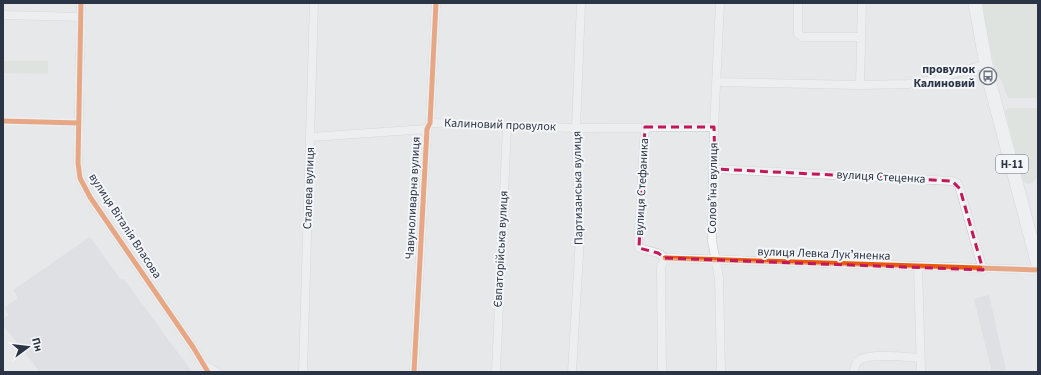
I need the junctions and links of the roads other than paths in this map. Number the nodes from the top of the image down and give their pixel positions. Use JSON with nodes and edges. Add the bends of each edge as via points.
{"nodes":[{"id":1,"x":81,"y":3,"type":"edge"},
{"id":2,"x":314,"y":3,"type":"edge"},
{"id":3,"x":436,"y":3,"type":"edge"},
{"id":4,"x":581,"y":3,"type":"edge"},
{"id":5,"x":720,"y":3,"type":"edge"},
{"id":6,"x":798,"y":3,"type":"edge"},
{"id":7,"x":862,"y":3,"type":"edge"},
{"id":8,"x":975,"y":3,"type":"edge"},
{"id":9,"x":3,"y":15,"type":"edge"},
{"id":10,"x":81,"y":17,"type":"junction"},
{"id":11,"x":860,"y":37,"type":"junction"},
{"id":12,"x":986,"y":64,"type":"junction"},
{"id":13,"x":716,"y":82,"type":"junction"},
{"id":14,"x":860,"y":85,"type":"junction"},
{"id":15,"x":428,"y":126,"type":"junction"},
{"id":16,"x":507,"y":126,"type":"junction"},
{"id":17,"x":645,"y":127,"type":"junction"},
{"id":18,"x":714,"y":127,"type":"junction"},
{"id":19,"x":576,"y":128,"type":"junction"},
{"id":20,"x":311,"y":137,"type":"junction"},
{"id":21,"x":715,"y":169,"type":"junction"},
{"id":22,"x":665,"y":258,"type":"junction"},
{"id":23,"x":716,"y":260,"type":"junction"},
{"id":24,"x":1038,"y":265,"type":"edge"},
{"id":25,"x":918,"y":267,"type":"junction"},
{"id":26,"x":982,"y":270,"type":"junction"},
{"id":27,"x":1038,"y":270,"type":"edge"},
{"id":28,"x":920,"y":358,"type":"junction"},
{"id":29,"x":207,"y":369,"type":"edge"},
{"id":30,"x":217,"y":372,"type":"edge"},
{"id":31,"x":304,"y":372,"type":"edge"},
{"id":32,"x":414,"y":372,"type":"edge"},
{"id":33,"x":496,"y":372,"type":"edge"},
{"id":34,"x":572,"y":372,"type":"edge"},
{"id":35,"x":662,"y":372,"type":"edge"},
{"id":36,"x":721,"y":372,"type":"edge"},
{"id":37,"x":854,"y":372,"type":"edge"},
{"id":38,"x":921,"y":372,"type":"edge"}],
"edges":[{"from":1,"to":10,"type":"street","name":"вулиця Віталія Власова"},
{"from":2,"to":20,"type":"street","name":"Сталева вулиця"},
{"from":3,"to":15,"type":"street","name":"Чавуноливарна вулиця"},
{"from":4,"to":19,"type":"street","name":"Партизанська вулиця"},
{"from":5,"to":13,"type":"street","name":"Соловʼїна вулиця"},
{"from":6,"to":11,"type":"street","via":[[797,27],[798,34],[802,37]]},
{"from":7,"to":11,"type":"street"},
{"from":8,"to":12,"type":"main road","number":"Н-11"},
{"from":9,"to":10,"type":"street"},
{"from":10,"to":29,"type":"street","name":"вулиця Віталія Власова","via":[[78,163],[80,178],[90,197]]},
{"from":11,"to":14,"type":"street"},
{"from":12,"to":14,"type":"street","via":[[934,80],[908,84]]},
{"from":12,"to":24,"type":"main road","number":"Н-11"},
{"from":13,"to":14,"type":"street"},
{"from":13,"to":18,"type":"street","name":"Соловʼїна вулиця"},
{"from":15,"to":16,"type":"street","name":"Калиновий провулок"},
{"from":15,"to":20,"type":"street","name":"Калиновий провулок"},
{"from":15,"to":32,"type":"street","name":"Чавуноливарна вулиця"},
{"from":16,"to":19,"type":"street","name":"Калиновий провулок"},
{"from":16,"to":33,"type":"street","name":"Євпаторійська вулиця"},
{"from":17,"to":18,"type":"street","name":"Калиновий провулок"},
{"from":17,"to":19,"type":"street","name":"Калиновий провулок"},
{"from":17,"to":22,"type":"street","name":"вулиця Стефаника","via":[[638,244],[639,248],[658,252]]},
{"from":18,"to":21,"type":"street","name":"Соловʼїна вулиця"},
{"from":19,"to":34,"type":"street","name":"Партизанська вулиця","via":[[580,237]]},
{"from":20,"to":31,"type":"street","name":"Сталева вулиця"},
{"from":21,"to":23,"type":"street","name":"Соловʼїна вулиця","via":[[712,241]]},
{"from":21,"to":26,"type":"street","name":"вулиця Стеценка","via":[[952,181],[960,189]]},
{"from":22,"to":23,"type":"street","name":"вулиця Левка Лукʼяненка"},
{"from":22,"to":35,"type":"street","via":[[660,267]]},
{"from":23,"to":25,"type":"street","name":"вулиця Левка Лукʼяненка"},
{"from":23,"to":36,"type":"street","name":"Соловʼїна вулиця","via":[[719,278]]},
{"from":25,"to":26,"type":"street","name":"вулиця Левка Лукʼяненка"},
{"from":25,"to":28,"type":"street"},
{"from":26,"to":27,"type":"street","name":"вулиця Левка Лукʼяненка"},
{"from":28,"to":37,"type":"street","via":[[874,356],[861,359],[854,365]]},
{"from":28,"to":38,"type":"street"},
{"from":29,"to":30,"type":"street"}]}
